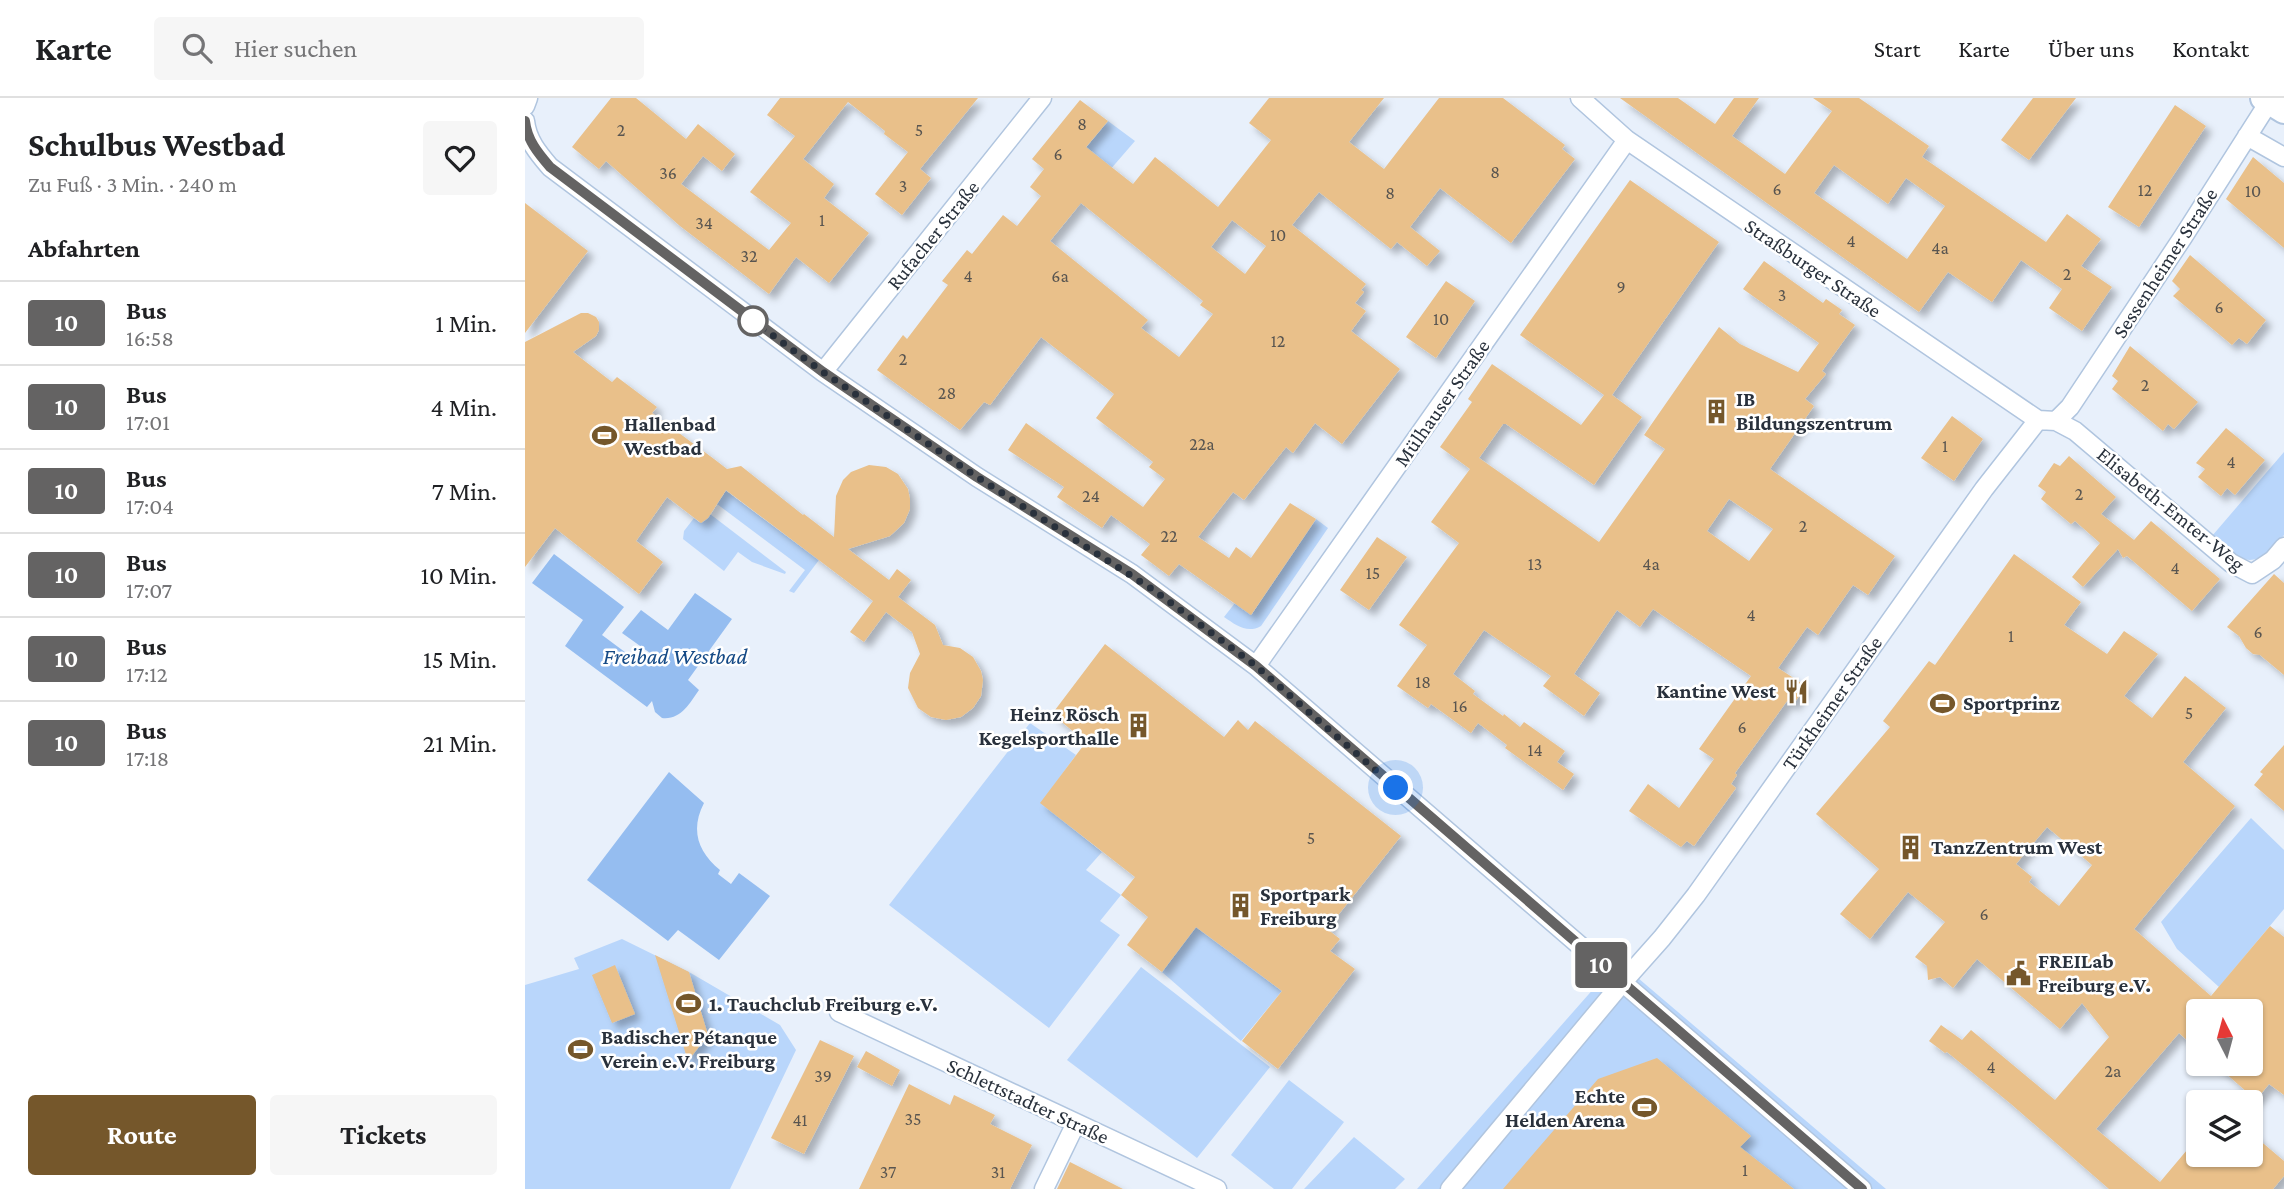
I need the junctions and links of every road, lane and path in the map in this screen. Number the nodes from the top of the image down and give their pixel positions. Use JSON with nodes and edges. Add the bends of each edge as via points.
{"nodes":[{"id":1,"x":528,"y":98,"type":"edge"},
{"id":2,"x":1042,"y":98,"type":"edge"},
{"id":3,"x":1589,"y":101,"type":"edge"},
{"id":4,"x":2272,"y":104,"type":"edge"},
{"id":5,"x":525,"y":106,"type":"edge"},
{"id":6,"x":526,"y":125,"type":"edge"},
{"id":7,"x":2247,"y":136,"type":"junction"},
{"id":8,"x":1627,"y":140,"type":"junction"},
{"id":9,"x":2284,"y":157,"type":"edge"},
{"id":10,"x":823,"y":372,"type":"junction"},
{"id":11,"x":2047,"y":421,"type":"junction"},
{"id":12,"x":2284,"y":547,"type":"edge"},
{"id":13,"x":1256,"y":666,"type":"junction"},
{"id":14,"x":1622,"y":983,"type":"junction"},
{"id":15,"x":839,"y":1012,"type":"dead end"},
{"id":16,"x":1076,"y":1123,"type":"junction"},
{"id":17,"x":1044,"y":1189,"type":"edge"},
{"id":18,"x":1217,"y":1189,"type":"edge"},
{"id":19,"x":1450,"y":1189,"type":"edge"},
{"id":20,"x":1862,"y":1189,"type":"edge"}],
"edges":[{"from":1,"to":5,"type":"street"},
{"from":2,"to":10,"type":"street","name":"Rufacher Straße"},
{"from":3,"to":8,"type":"street","name":"Straßburger Straße"},
{"from":4,"to":7,"type":"street","name":"Sessenheimer Straße"},
{"from":6,"to":10,"type":"street","via":[[535,150],[550,167]]},
{"from":7,"to":9,"type":"street"},
{"from":7,"to":11,"type":"street","name":"Sessenheimer Straße","via":[[2070,407]]},
{"from":8,"to":11,"type":"street","name":"Straßburger Straße"},
{"from":8,"to":13,"type":"street","name":"Mülhauser Straße"},
{"from":10,"to":13,"type":"street","via":[[977,477],[1132,574]]},
{"from":11,"to":12,"type":"street","name":"Elisabeth-Emter-Weg","via":[[2075,431],[2231,564],[2252,574]]},
{"from":11,"to":14,"type":"street","name":"Türkheimer Straße","via":[[1985,489],[1696,895]]},
{"from":13,"to":14,"type":"street"},
{"from":14,"to":19,"type":"street"},
{"from":14,"to":20,"type":"street"},
{"from":15,"to":16,"type":"street","name":"Schlettstadter Straße"},
{"from":16,"to":17,"type":"street"},
{"from":16,"to":18,"type":"street","name":"Schlettstadter Straße"}]}
